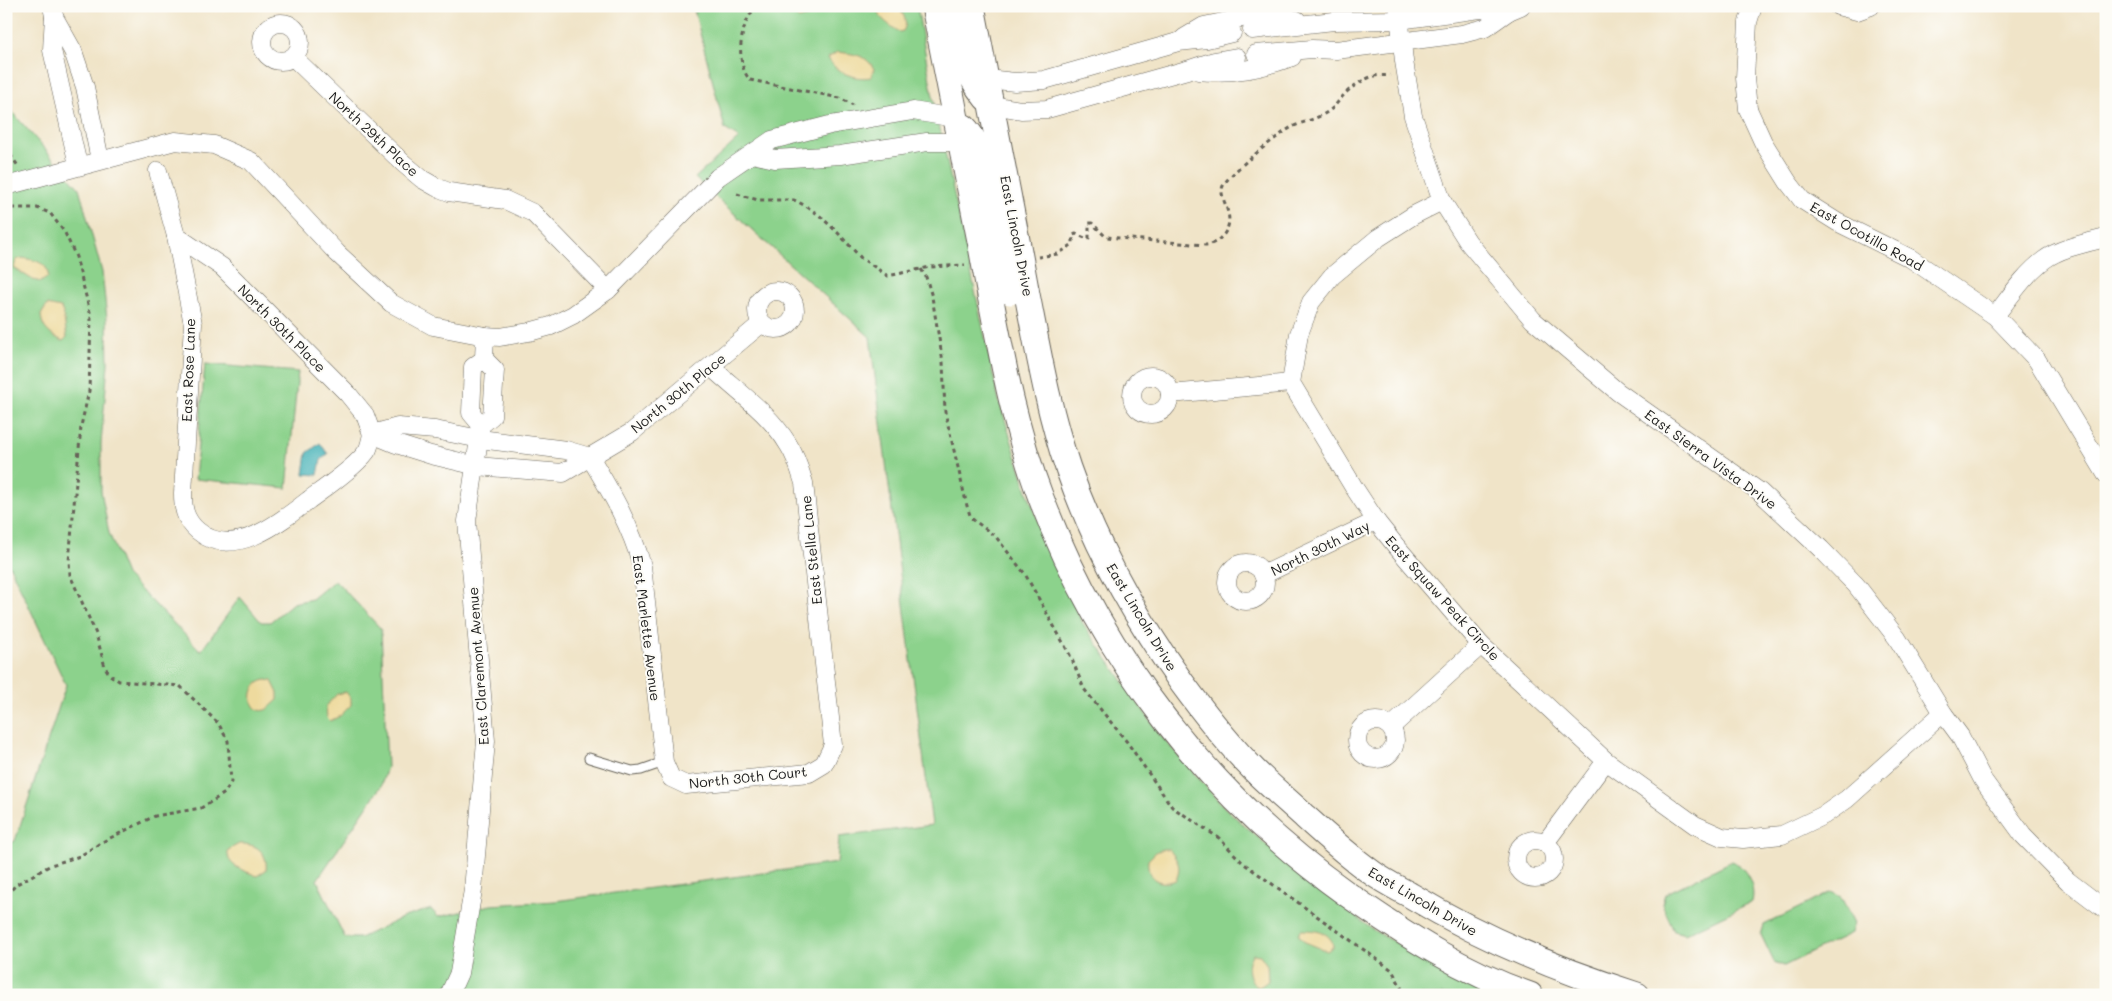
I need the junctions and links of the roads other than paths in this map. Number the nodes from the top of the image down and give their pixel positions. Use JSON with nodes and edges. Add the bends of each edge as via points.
{"nodes":[{"id":1,"x":934,"y":6,"type":"edge"},
{"id":2,"x":952,"y":6,"type":"edge"},
{"id":3,"x":972,"y":6,"type":"edge"},
{"id":4,"x":1753,"y":6,"type":"edge"},
{"id":5,"x":1838,"y":6,"type":"edge"},
{"id":6,"x":1871,"y":6,"type":"edge"},
{"id":7,"x":1515,"y":8,"type":"edge"},
{"id":8,"x":53,"y":11,"type":"edge"},
{"id":9,"x":1399,"y":13,"type":"edge"},
{"id":10,"x":1310,"y":23,"type":"junction"},
{"id":11,"x":1252,"y":30,"type":"dead end"},
{"id":12,"x":1232,"y":33,"type":"dead end"},
{"id":13,"x":1178,"y":42,"type":"junction"},
{"id":14,"x":1402,"y":43,"type":"junction"},
{"id":15,"x":1312,"y":50,"type":"junction"},
{"id":16,"x":1256,"y":54,"type":"dead end"},
{"id":17,"x":293,"y":57,"type":"dead end"},
{"id":18,"x":1237,"y":57,"type":"dead end"},
{"id":19,"x":1187,"y":70,"type":"junction"},
{"id":20,"x":987,"y":78,"type":"junction"},
{"id":21,"x":992,"y":105,"type":"junction"},
{"id":22,"x":955,"y":118,"type":"junction"},
{"id":23,"x":960,"y":142,"type":"junction"},
{"id":24,"x":752,"y":154,"type":"junction"},
{"id":25,"x":100,"y":160,"type":"junction"},
{"id":26,"x":78,"y":165,"type":"junction"},
{"id":27,"x":158,"y":171,"type":"dead end"},
{"id":28,"x":6,"y":186,"type":"edge"},
{"id":29,"x":1442,"y":201,"type":"junction"},
{"id":30,"x":176,"y":236,"type":"junction"},
{"id":31,"x":998,"y":238,"type":"junction"},
{"id":32,"x":2106,"y":238,"type":"edge"},
{"id":33,"x":608,"y":290,"type":"junction"},
{"id":34,"x":1009,"y":292,"type":"junction"},
{"id":35,"x":1995,"y":316,"type":"junction"},
{"id":36,"x":762,"y":323,"type":"dead end"},
{"id":37,"x":486,"y":336,"type":"junction"},
{"id":38,"x":712,"y":367,"type":"junction"},
{"id":39,"x":1291,"y":383,"type":"junction"},
{"id":40,"x":1170,"y":394,"type":"dead end"},
{"id":41,"x":480,"y":432,"type":"junction"},
{"id":42,"x":372,"y":434,"type":"junction"},
{"id":43,"x":590,"y":457,"type":"junction"},
{"id":44,"x":477,"y":466,"type":"junction"},
{"id":45,"x":2106,"y":474,"type":"edge"},
{"id":46,"x":1376,"y":521,"type":"junction"},
{"id":47,"x":1263,"y":575,"type":"dead end"},
{"id":48,"x":1481,"y":645,"type":"junction"},
{"id":49,"x":1943,"y":713,"type":"junction"},
{"id":50,"x":1391,"y":727,"type":"dead end"},
{"id":51,"x":588,"y":758,"type":"dead end"},
{"id":52,"x":1606,"y":761,"type":"junction"},
{"id":53,"x":664,"y":762,"type":"junction"},
{"id":54,"x":824,"y":764,"type":"joint"},
{"id":55,"x":671,"y":778,"type":"joint"},
{"id":56,"x":1545,"y":843,"type":"dead end"},
{"id":57,"x":2106,"y":910,"type":"edge"},
{"id":58,"x":449,"y":995,"type":"edge"},
{"id":59,"x":1530,"y":995,"type":"edge"},
{"id":60,"x":1637,"y":995,"type":"edge"}],
"edges":[{"from":1,"to":22,"type":"main road"},
{"from":2,"to":21,"type":"main road","via":[[968,72]]},
{"from":3,"to":20,"type":"main road","name":"East Lincoln Drive"},
{"from":4,"to":35,"type":"street","name":"East Ocotillo Road","via":[[1748,22],[1745,78],[1748,109],[1763,142],[1802,200],[1837,222],[1910,258]]},
{"from":5,"to":6,"type":"street","via":[[1857,11]]},
{"from":7,"to":9,"type":"street"},
{"from":7,"to":14,"type":"street","via":[[1485,28]]},
{"from":8,"to":25,"type":"street","via":[[86,87]]},
{"from":8,"to":26,"type":"street","via":[[52,50]]},
{"from":9,"to":10,"type":"street"},
{"from":9,"to":14,"type":"street","name":"East Sierra Vista Drive"},
{"from":10,"to":11,"type":"street"},
{"from":10,"to":13,"type":"street","via":[[1270,14],[1247,16],[1204,26]]},
{"from":12,"to":13,"type":"street"},
{"from":13,"to":20,"type":"street","via":[[1044,80],[1015,82]]},
{"from":14,"to":15,"type":"street"},
{"from":14,"to":29,"type":"street","name":"East Sierra Vista Drive","via":[[1413,116]]},
{"from":15,"to":16,"type":"street"},
{"from":15,"to":19,"type":"street","via":[[1254,70]]},
{"from":17,"to":33,"type":"street","name":"North 29th Place","via":[[422,179],[449,192],[505,200],[533,213]]},
{"from":18,"to":19,"type":"street"},
{"from":19,"to":21,"type":"street","via":[[1047,109],[1021,110]]},
{"from":20,"to":21,"type":"main road","name":"East Lincoln Drive"},
{"from":21,"to":31,"type":"main road","name":"East Lincoln Drive"},
{"from":22,"to":23,"type":"main road"},
{"from":22,"to":24,"type":"street","via":[[914,111],[868,119],[772,140]]},
{"from":22,"to":31,"type":"main road","via":[[969,132],[984,164]]},
{"from":23,"to":24,"type":"street","via":[[927,142],[840,155],[776,160]]},
{"from":23,"to":31,"type":"main road"},
{"from":24,"to":33,"type":"street","via":[[718,176]]},
{"from":25,"to":26,"type":"street"},
{"from":25,"to":37,"type":"street","via":[[174,141],[214,145],[250,161],[337,253],[391,303],[433,326]]},
{"from":26,"to":28,"type":"street"},
{"from":27,"to":30,"type":"street","name":"East Rose Lane"},
{"from":29,"to":39,"type":"street","via":[[1378,238],[1332,276],[1311,302],[1299,334]]},
{"from":29,"to":49,"type":"street","name":"East Sierra Vista Drive","via":[[1468,242],[1533,320],[1618,392],[1760,492],[1821,549],[1898,638]]},
{"from":30,"to":42,"type":"street","name":"North 30th Place","via":[[222,267],[348,394],[365,416]]},
{"from":30,"to":42,"type":"street","name":"East Rose Lane","via":[[193,324],[183,493],[185,512],[192,525],[205,537],[221,542],[243,540],[263,531],[287,517],[344,473],[368,450]]},
{"from":31,"to":34,"type":"main road","bridge":true},
{"from":32,"to":35,"type":"street","via":[[2075,246],[2044,260]]},
{"from":33,"to":37,"type":"street","via":[[573,315],[550,326],[500,337]]},
{"from":34,"to":59,"type":"main road","via":[[1009,393],[1040,497],[1102,629],[1170,727],[1214,780],[1308,866],[1438,954]]},
{"from":34,"to":60,"type":"main road","name":"East Lincoln Drive","via":[[1022,343],[1045,389],[1068,468],[1108,564],[1157,648],[1205,715],[1254,771],[1371,872],[1445,917],[1573,973]]},
{"from":35,"to":45,"type":"street","name":"East Ocotillo Road","via":[[2037,360]]},
{"from":36,"to":38,"type":"street","name":"North 30th Place"},
{"from":37,"to":41,"type":"street","name":"East Claremont Avenue","via":[[484,360],[495,370],[492,416]]},
{"from":38,"to":43,"type":"street","name":"North 30th Place","via":[[632,432]]},
{"from":38,"to":54,"type":"street","name":"East Stella Lane","via":[[788,442],[804,483],[833,745]]},
{"from":39,"to":40,"type":"street"},
{"from":39,"to":46,"type":"street","name":"East Squaw Peak Circle"},
{"from":41,"to":42,"type":"street","via":[[398,427]]},
{"from":41,"to":43,"type":"street"},
{"from":41,"to":44,"type":"street","name":"East Claremont Avenue"},
{"from":42,"to":44,"type":"street","name":"North 30th Place","via":[[423,453]]},
{"from":43,"to":44,"type":"street","name":"North 30th Place","via":[[563,473]]},
{"from":43,"to":53,"type":"street","name":"East Marlette Avenue","via":[[625,518],[642,566]]},
{"from":44,"to":58,"type":"street","name":"East Claremont Avenue","via":[[467,521],[486,741],[474,890],[459,973]]},
{"from":46,"to":47,"type":"street","name":"North 30th Way"},
{"from":46,"to":48,"type":"street","name":"East Squaw Peak Circle"},
{"from":48,"to":50,"type":"street"},
{"from":48,"to":52,"type":"street","name":"East Squaw Peak Circle"},
{"from":49,"to":52,"type":"street","name":"East Squaw Peak Circle","via":[[1824,816],[1782,835],[1764,838],[1722,837],[1694,825]]},
{"from":49,"to":57,"type":"street","name":"East Sierra Vista Drive","via":[[1960,736],[1983,780],[2024,835],[2068,881]]},
{"from":51,"to":53,"type":"lane","via":[[632,770]]},
{"from":52,"to":56,"type":"street"},
{"from":53,"to":55,"type":"street","name":"East Marlette Avenue"},
{"from":54,"to":55,"type":"street","name":"North 30th Court","via":[[809,773],[686,785]]}]}
